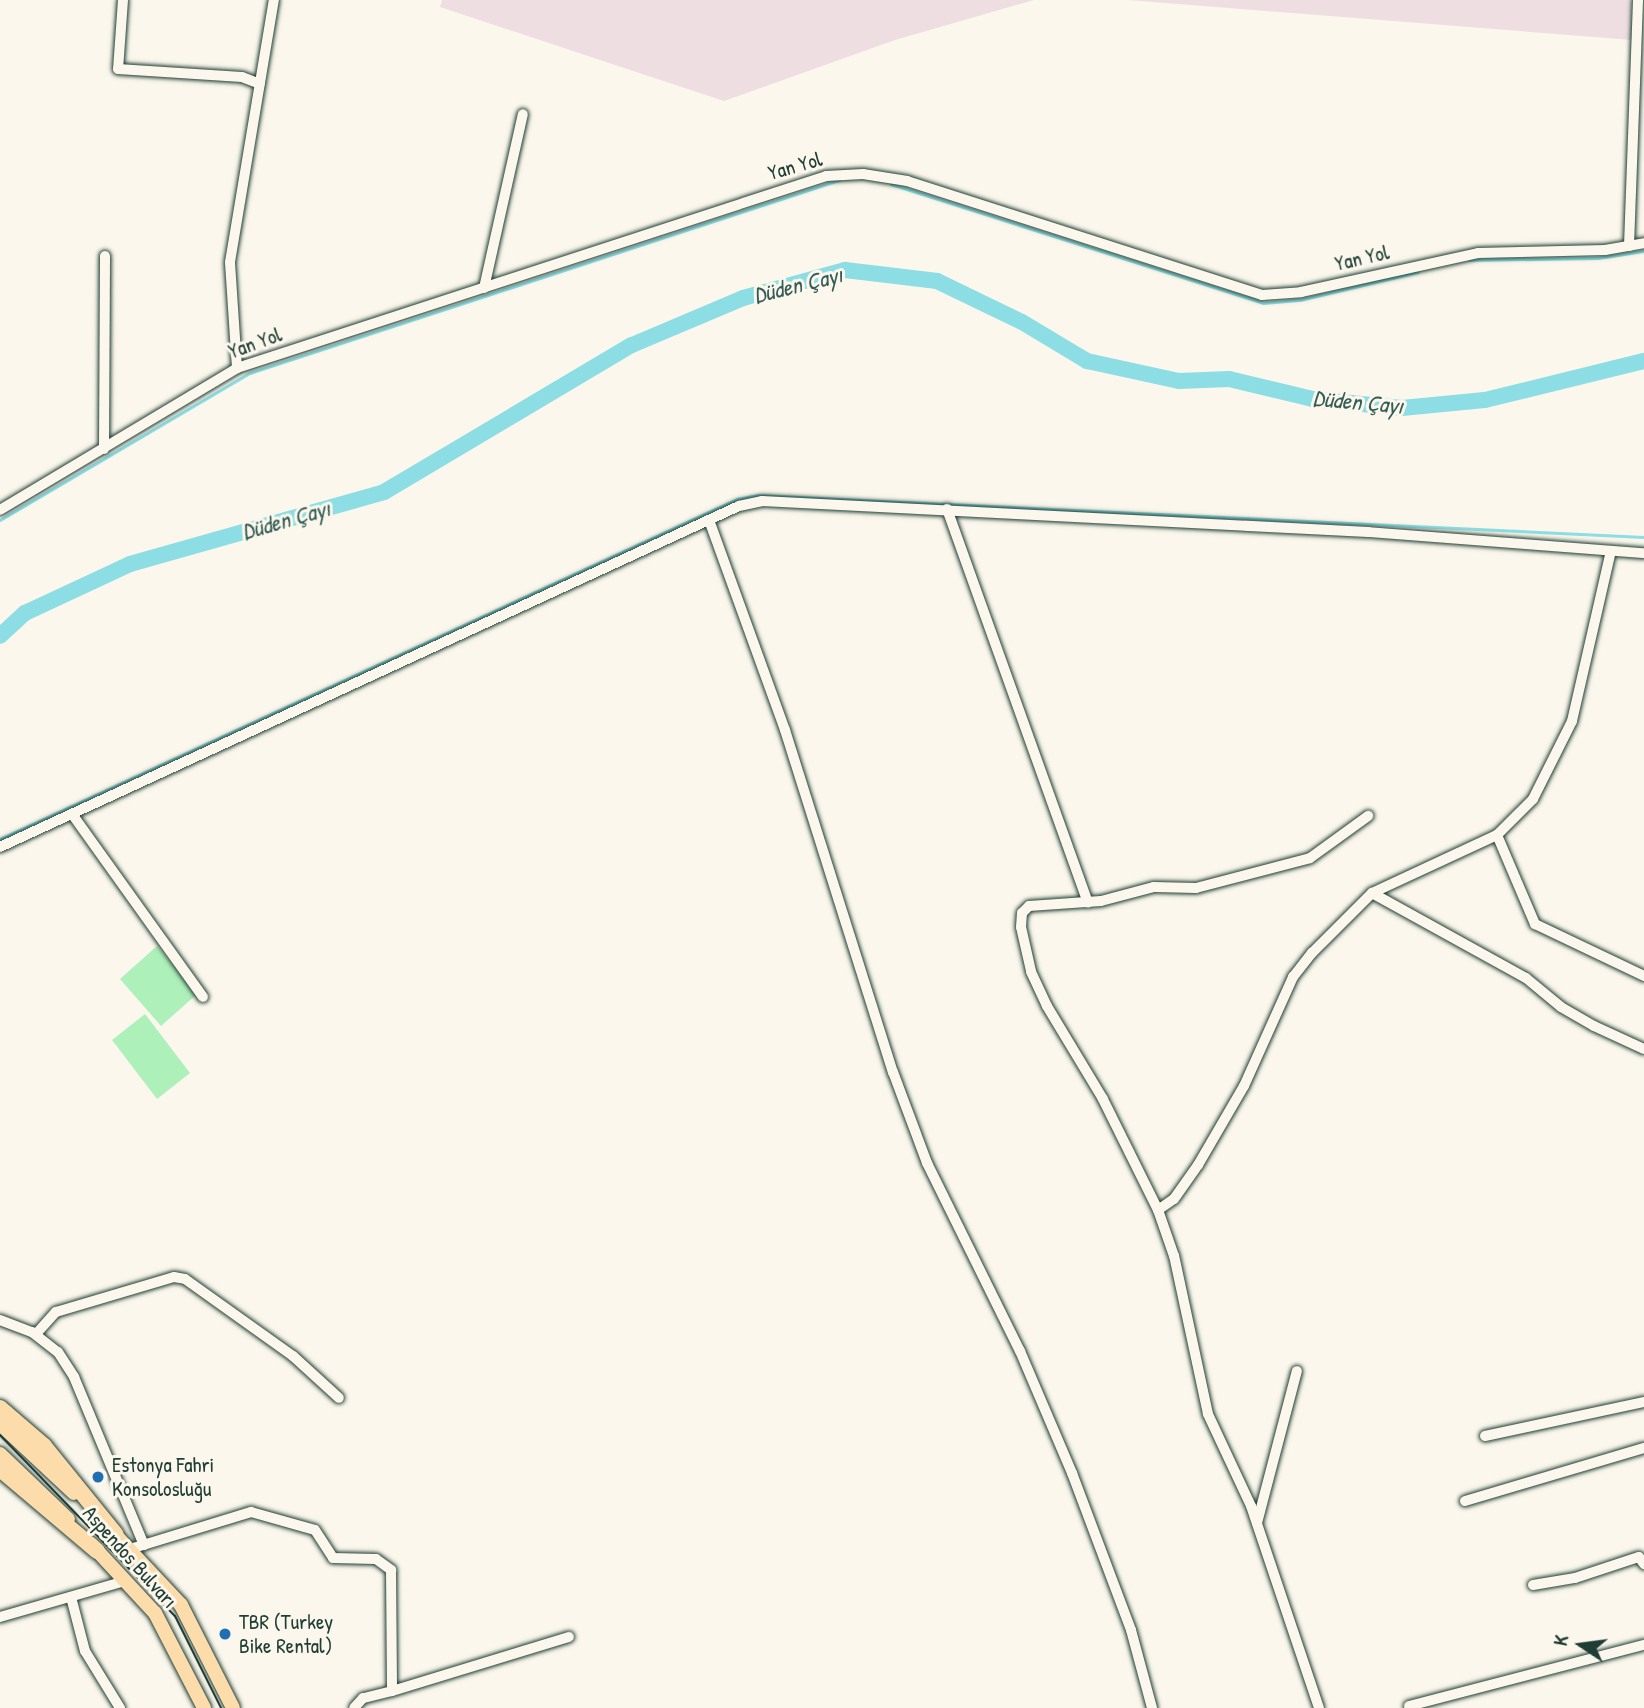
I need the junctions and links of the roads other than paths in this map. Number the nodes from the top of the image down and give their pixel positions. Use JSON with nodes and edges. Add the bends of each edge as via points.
{"nodes":[{"id":1,"x":123,"y":0,"type":"edge"},
{"id":2,"x":274,"y":0,"type":"edge"},
{"id":3,"x":1638,"y":0,"type":"edge"},
{"id":4,"x":260,"y":84,"type":"junction"},
{"id":5,"x":523,"y":114,"type":"dead end"},
{"id":6,"x":1644,"y":243,"type":"edge"},
{"id":7,"x":1629,"y":246,"type":"junction"},
{"id":8,"x":105,"y":256,"type":"dead end"},
{"id":9,"x":484,"y":288,"type":"junction"},
{"id":10,"x":237,"y":368,"type":"junction"},
{"id":11,"x":104,"y":449,"type":"junction"},
{"id":12,"x":947,"y":509,"type":"junction"},
{"id":13,"x":0,"y":510,"type":"edge"},
{"id":14,"x":709,"y":520,"type":"junction"},
{"id":15,"x":1611,"y":551,"type":"junction"},
{"id":16,"x":1644,"y":554,"type":"edge"},
{"id":17,"x":72,"y":814,"type":"junction"},
{"id":18,"x":1367,"y":816,"type":"dead end"},
{"id":19,"x":1497,"y":835,"type":"junction"},
{"id":20,"x":0,"y":847,"type":"edge"},
{"id":21,"x":1372,"y":893,"type":"junction"},
{"id":22,"x":1088,"y":902,"type":"junction"},
{"id":23,"x":1644,"y":976,"type":"edge"},
{"id":24,"x":203,"y":997,"type":"dead end"},
{"id":25,"x":1644,"y":1049,"type":"edge"},
{"id":26,"x":1158,"y":1210,"type":"junction"},
{"id":27,"x":0,"y":1320,"type":"edge"},
{"id":28,"x":36,"y":1334,"type":"junction"},
{"id":29,"x":1297,"y":1371,"type":"dead end"},
{"id":30,"x":338,"y":1398,"type":"dead end"},
{"id":31,"x":1644,"y":1402,"type":"edge"},
{"id":32,"x":0,"y":1408,"type":"edge"},
{"id":33,"x":0,"y":1424,"type":"edge"},
{"id":34,"x":1485,"y":1436,"type":"dead end"},
{"id":35,"x":1644,"y":1448,"type":"edge"},
{"id":36,"x":0,"y":1454,"type":"edge"},
{"id":37,"x":0,"y":1469,"type":"edge"},
{"id":38,"x":1465,"y":1501,"type":"dead end"},
{"id":39,"x":1258,"y":1523,"type":"junction"},
{"id":40,"x":116,"y":1535,"type":"junction"},
{"id":41,"x":137,"y":1547,"type":"junction"},
{"id":42,"x":97,"y":1551,"type":"junction"},
{"id":43,"x":1644,"y":1564,"type":"edge"},
{"id":44,"x":125,"y":1581,"type":"junction"},
{"id":45,"x":1533,"y":1585,"type":"dead end"},
{"id":46,"x":71,"y":1597,"type":"junction"},
{"id":47,"x":0,"y":1617,"type":"edge"},
{"id":48,"x":569,"y":1637,"type":"dead end"},
{"id":49,"x":1644,"y":1645,"type":"edge"},
{"id":50,"x":392,"y":1691,"type":"junction"},
{"id":51,"x":1409,"y":1706,"type":"edge"},
{"id":52,"x":120,"y":1708,"type":"edge"},
{"id":53,"x":204,"y":1708,"type":"edge"},
{"id":54,"x":233,"y":1708,"type":"edge"},
{"id":55,"x":354,"y":1708,"type":"edge"},
{"id":56,"x":1152,"y":1708,"type":"edge"},
{"id":57,"x":1319,"y":1708,"type":"edge"}],
"edges":[{"from":1,"to":4,"type":"street","via":[[118,69],[242,77]]},
{"from":2,"to":4,"type":"street"},
{"from":3,"to":7,"type":"street"},
{"from":4,"to":10,"type":"street","via":[[230,262]]},
{"from":5,"to":9,"type":"street"},
{"from":6,"to":7,"type":"street","name":"Yan Yol"},
{"from":7,"to":9,"type":"street","name":"Yan Yol","via":[[1478,253],[1301,292],[1262,295],[908,181],[839,174]]},
{"from":8,"to":11,"type":"street"},
{"from":9,"to":10,"type":"street","name":"Yan Yol"},
{"from":10,"to":11,"type":"street","name":"Yan Yol"},
{"from":11,"to":13,"type":"street","name":"Yan Yol"},
{"from":12,"to":14,"type":"street","via":[[762,501]]},
{"from":12,"to":15,"type":"street","via":[[1368,532]]},
{"from":12,"to":22,"type":"street"},
{"from":14,"to":17,"type":"street"},
{"from":14,"to":56,"type":"street","via":[[785,730],[892,1072],[928,1163],[1004,1317],[1072,1473],[1131,1630]]},
{"from":15,"to":16,"type":"street"},
{"from":15,"to":19,"type":"street","via":[[1566,736],[1533,799]]},
{"from":17,"to":20,"type":"street"},
{"from":17,"to":24,"type":"street"},
{"from":18,"to":22,"type":"street","via":[[1310,858],[1196,888],[1154,887]]},
{"from":19,"to":21,"type":"street"},
{"from":19,"to":23,"type":"street","via":[[1535,925]]},
{"from":21,"to":25,"type":"street","via":[[1526,978],[1594,1027]]},
{"from":21,"to":26,"type":"street","via":[[1293,977],[1256,1063],[1216,1135],[1174,1199]]},
{"from":22,"to":26,"type":"street","via":[[1029,906],[1022,913],[1021,927],[1031,971],[1046,1006],[1103,1099]]},
{"from":26,"to":39,"type":"street","via":[[1174,1256],[1208,1414]]},
{"from":27,"to":28,"type":"street"},
{"from":28,"to":30,"type":"street","via":[[56,1312],[174,1277],[185,1279],[293,1356]]},
{"from":28,"to":41,"type":"street","via":[[58,1352],[74,1377]]},
{"from":29,"to":39,"type":"street"},
{"from":31,"to":34,"type":"street"},
{"from":32,"to":40,"type":"highway","via":[[44,1446]]},
{"from":33,"to":40,"type":"main road","name":"Aspendos Bulvarı"},
{"from":35,"to":38,"type":"street"},
{"from":36,"to":42,"type":"main road","name":"Aspendos Bulvarı","via":[[32,1480]]},
{"from":37,"to":42,"type":"highway"},
{"from":39,"to":57,"type":"street"},
{"from":40,"to":41,"type":"main road","name":"Aspendos Bulvarı"},
{"from":41,"to":50,"type":"street","via":[[251,1512],[315,1530],[333,1558],[376,1559],[391,1570]]},
{"from":41,"to":54,"type":"main road","name":"Aspendos Bulvarı","via":[[191,1621]]},
{"from":42,"to":44,"type":"main road","name":"Aspendos Bulvarı"},
{"from":43,"to":45,"type":"street","via":[[1639,1557]]},
{"from":44,"to":46,"type":"street"},
{"from":44,"to":53,"type":"main road","name":"Aspendos Bulvarı","via":[[170,1635]]},
{"from":46,"to":47,"type":"street"},
{"from":46,"to":52,"type":"street","via":[[85,1651]]},
{"from":48,"to":50,"type":"street"},
{"from":49,"to":51,"type":"street"},
{"from":50,"to":55,"type":"street","via":[[363,1699]]}]}
